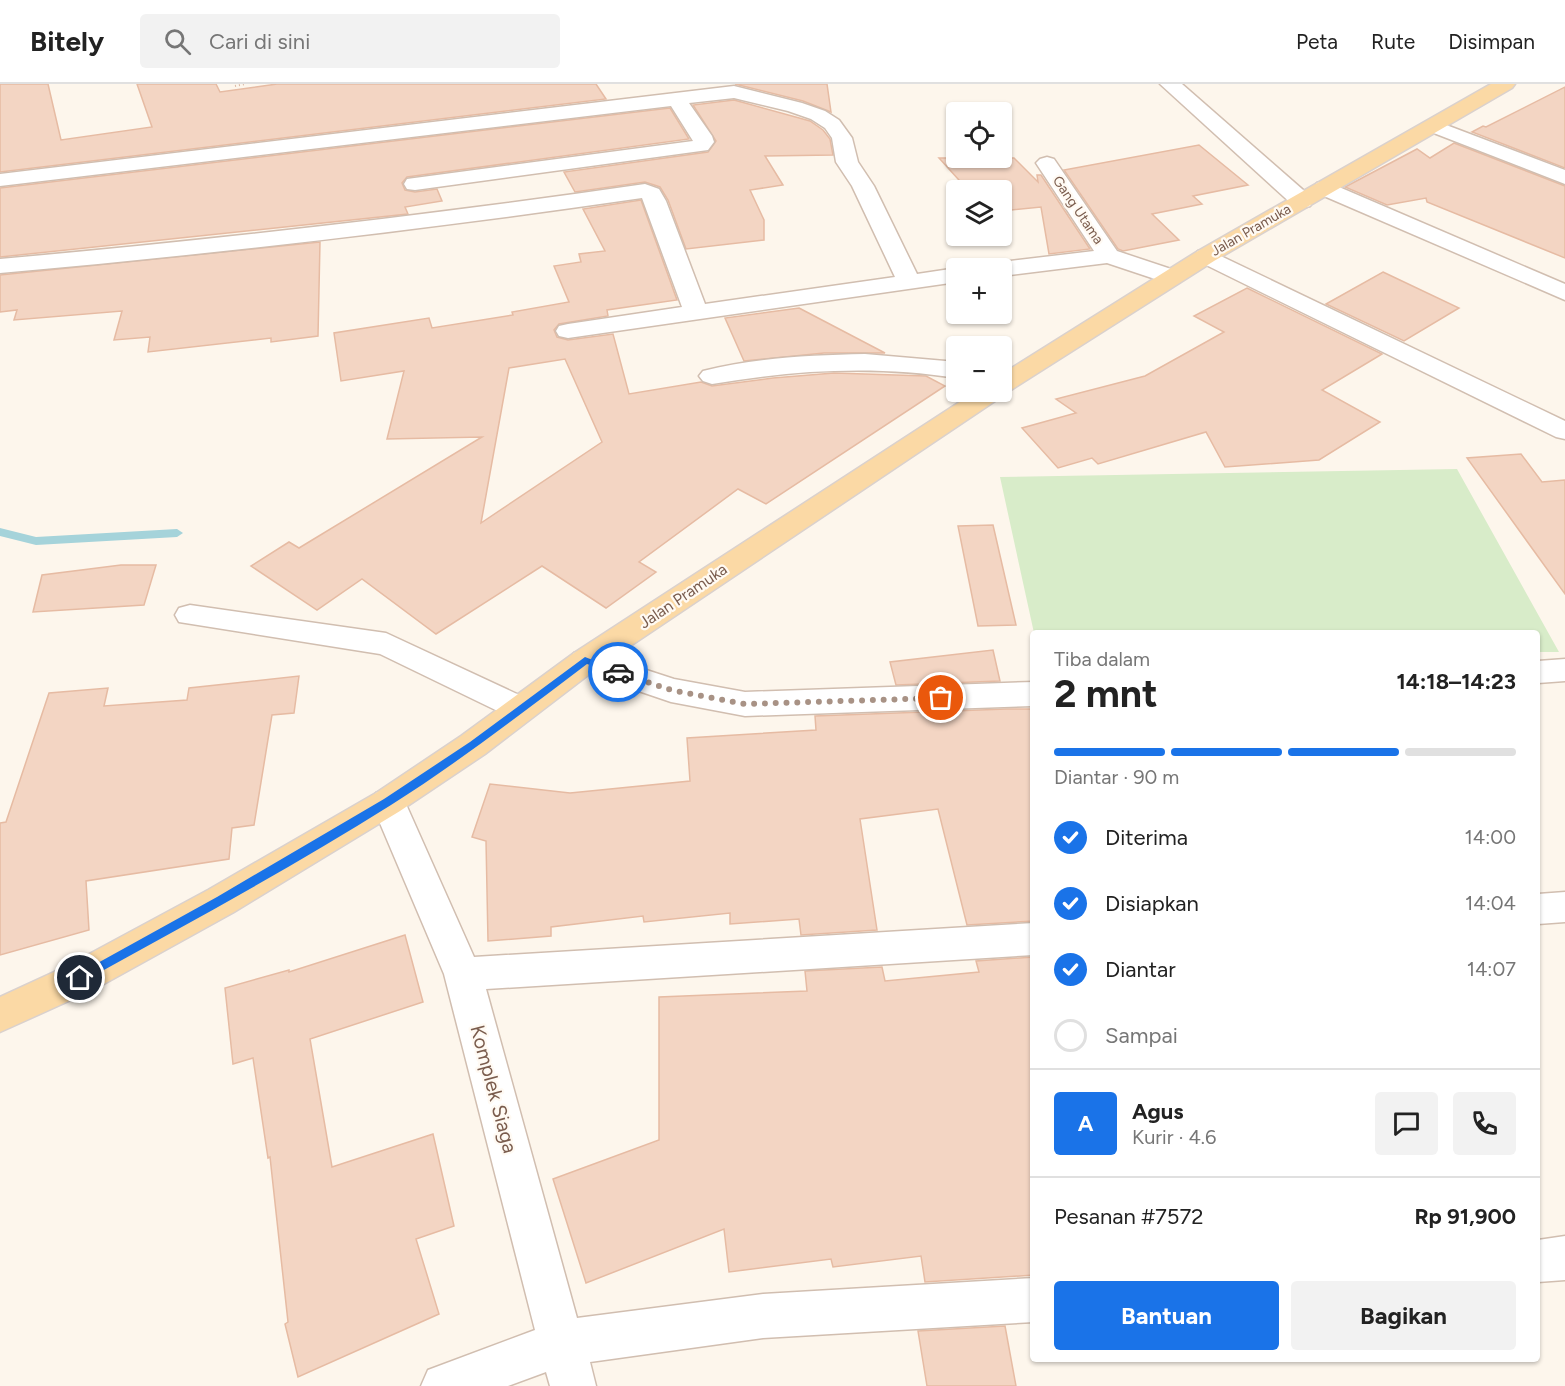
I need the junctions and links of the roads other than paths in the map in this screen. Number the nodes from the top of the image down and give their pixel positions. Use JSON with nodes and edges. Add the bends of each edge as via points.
{"nodes":[{"id":1,"x":1170,"y":84,"type":"edge"},
{"id":2,"x":1505,"y":84,"type":"edge"},
{"id":3,"x":676,"y":99,"type":"junction"},
{"id":4,"x":1433,"y":126,"type":"junction"},
{"id":5,"x":1047,"y":163,"type":"dead end"},
{"id":6,"x":1565,"y":178,"type":"edge"},
{"id":7,"x":0,"y":180,"type":"edge"},
{"id":8,"x":415,"y":184,"type":"dead end"},
{"id":9,"x":1325,"y":188,"type":"junction"},
{"id":10,"x":1302,"y":201,"type":"junction"},
{"id":11,"x":1109,"y":256,"type":"junction"},
{"id":12,"x":1206,"y":256,"type":"junction"},
{"id":13,"x":0,"y":266,"type":"edge"},
{"id":14,"x":1012,"y":268,"type":"edge"},
{"id":15,"x":946,"y":276,"type":"edge"},
{"id":16,"x":1172,"y":277,"type":"junction"},
{"id":17,"x":909,"y":281,"type":"junction"},
{"id":18,"x":1565,"y":293,"type":"edge"},
{"id":19,"x":697,"y":314,"type":"junction"},
{"id":20,"x":568,"y":332,"type":"dead end"},
{"id":21,"x":946,"y":368,"type":"edge"},
{"id":22,"x":712,"y":376,"type":"dead end"},
{"id":23,"x":1012,"y":378,"type":"edge"},
{"id":24,"x":975,"y":402,"type":"edge"},
{"id":25,"x":1565,"y":431,"type":"edge"},
{"id":26,"x":190,"y":615,"type":"dead end"},
{"id":27,"x":585,"y":661,"type":"junction"},
{"id":28,"x":1565,"y":670,"type":"edge"},
{"id":29,"x":1540,"y":672,"type":"edge"},
{"id":30,"x":1030,"y":694,"type":"edge"},
{"id":31,"x":521,"y":709,"type":"junction"},
{"id":32,"x":388,"y":802,"type":"junction"},
{"id":33,"x":1565,"y":907,"type":"edge"},
{"id":34,"x":1540,"y":909,"type":"edge"},
{"id":35,"x":1030,"y":939,"type":"edge"},
{"id":36,"x":463,"y":974,"type":"junction"},
{"id":37,"x":0,"y":1015,"type":"edge"},
{"id":38,"x":1565,"y":1258,"type":"edge"},
{"id":39,"x":1540,"y":1261,"type":"edge"},
{"id":40,"x":1030,"y":1300,"type":"edge"},
{"id":41,"x":563,"y":1342,"type":"junction"},
{"id":42,"x":444,"y":1386,"type":"edge"},
{"id":43,"x":573,"y":1386,"type":"edge"}],
"edges":[{"from":1,"to":10,"type":"street"},
{"from":2,"to":4,"type":"main road","name":"Jalan Pramuka"},
{"from":3,"to":7,"type":"street"},
{"from":3,"to":8,"type":"street","via":[[702,136],[701,146]]},
{"from":3,"to":17,"type":"street","via":[[734,92],[795,107],[832,124],[842,138],[847,162],[863,186]]},
{"from":4,"to":6,"type":"street"},
{"from":4,"to":9,"type":"main road","name":"Jalan Pramuka"},
{"from":5,"to":11,"type":"street","name":"Gang Utama"},
{"from":9,"to":10,"type":"main road","name":"Jalan Pramuka"},
{"from":9,"to":18,"type":"street"},
{"from":10,"to":12,"type":"main road","name":"Jalan Pramuka"},
{"from":11,"to":14,"type":"street"},
{"from":11,"to":16,"type":"street"},
{"from":12,"to":16,"type":"main road","name":"Jalan Pramuka"},
{"from":12,"to":25,"type":"street"},
{"from":13,"to":19,"type":"street","via":[[450,219],[645,191],[655,201]]},
{"from":15,"to":17,"type":"street"},
{"from":16,"to":23,"type":"main road","name":"Jalan Pramuka"},
{"from":17,"to":19,"type":"street"},
{"from":19,"to":20,"type":"street"},
{"from":21,"to":22,"type":"street","via":[[909,363],[823,362]]},
{"from":24,"to":27,"type":"main road","name":"Jalan Pramuka"},
{"from":26,"to":31,"type":"street","via":[[386,644]]},
{"from":27,"to":30,"type":"street","via":[[671,690],[745,704]]},
{"from":27,"to":31,"type":"main road","name":"Jalan Pramuka"},
{"from":28,"to":29,"type":"street"},
{"from":31,"to":32,"type":"main road","name":"Jalan Pramuka"},
{"from":32,"to":36,"type":"street","name":"Komplek Siaga"},
{"from":32,"to":37,"type":"main road","name":"Jalan Pramuka","via":[[221,901],[100,967]]},
{"from":33,"to":34,"type":"street"},
{"from":35,"to":36,"type":"street"},
{"from":36,"to":41,"type":"street","name":"Komplek Siaga"},
{"from":38,"to":39,"type":"street"},
{"from":40,"to":41,"type":"street","via":[[763,1316]]},
{"from":41,"to":42,"type":"street"},
{"from":41,"to":43,"type":"street","name":"Komplek Siaga"}]}
